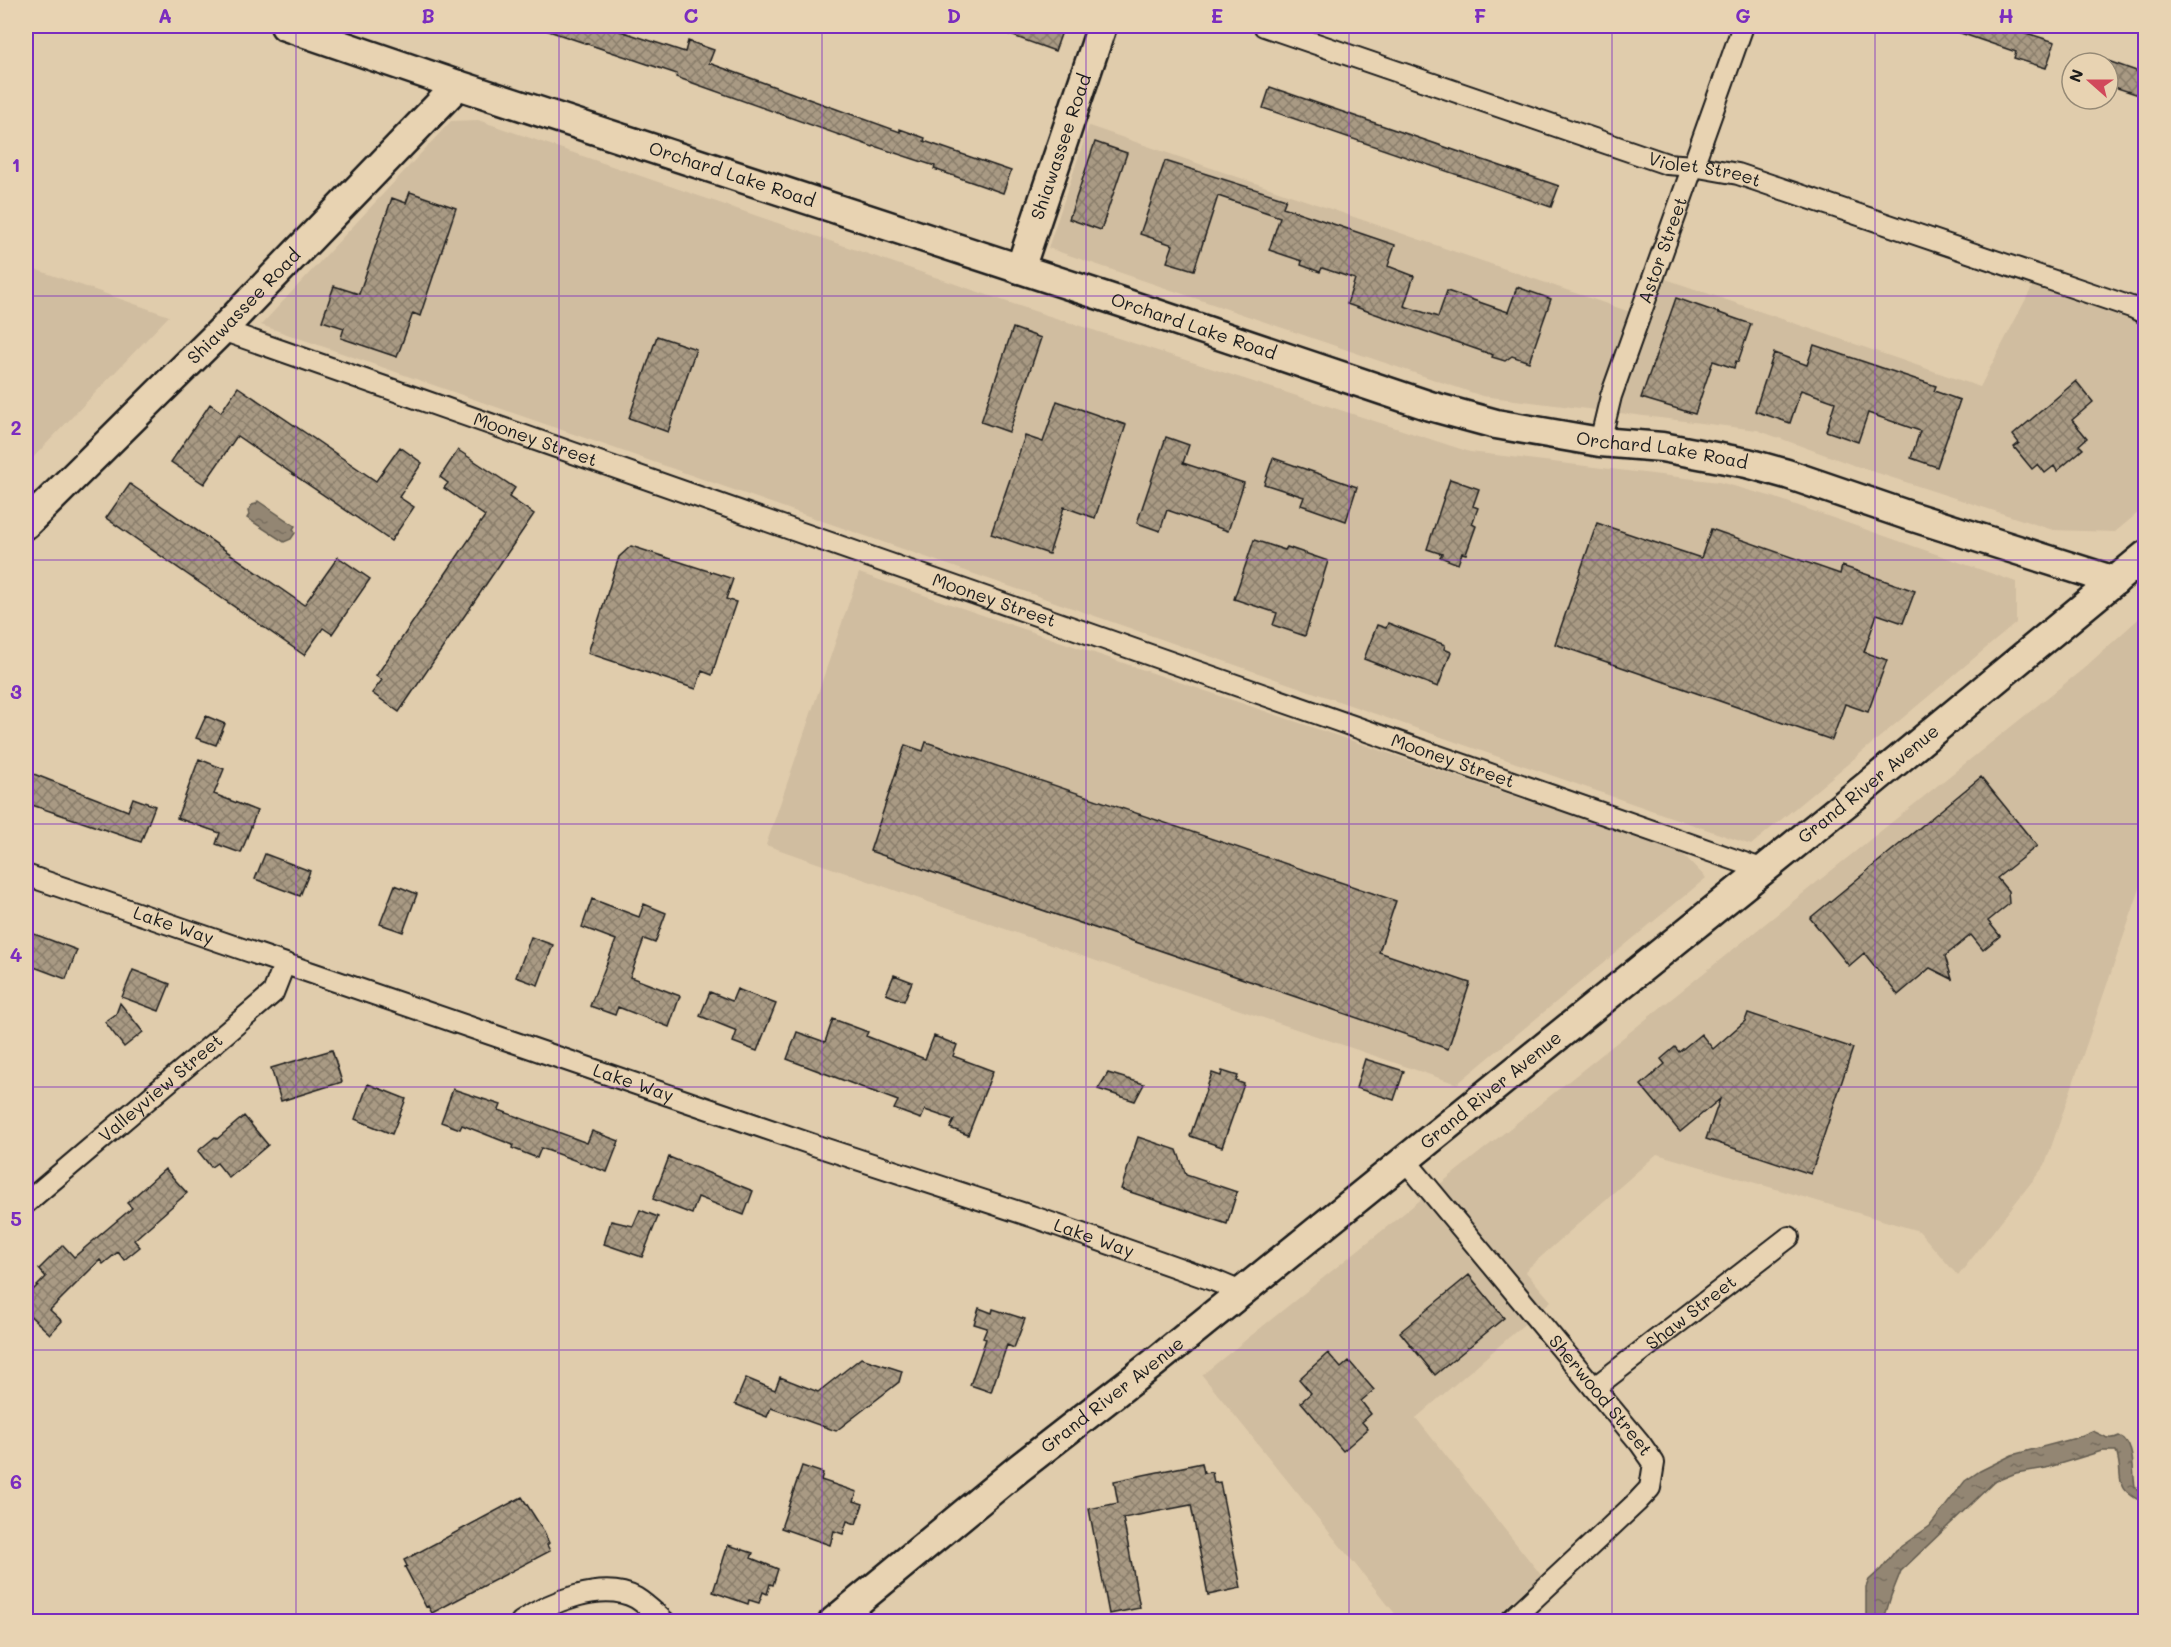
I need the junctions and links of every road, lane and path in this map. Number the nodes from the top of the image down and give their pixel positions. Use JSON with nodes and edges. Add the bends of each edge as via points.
{"nodes":[{"id":1,"x":285,"y":26,"type":"edge"},
{"id":2,"x":1102,"y":26,"type":"edge"},
{"id":3,"x":1264,"y":26,"type":"edge"},
{"id":4,"x":1743,"y":26,"type":"edge"},
{"id":5,"x":458,"y":85,"type":"junction"},
{"id":6,"x":1693,"y":166,"type":"junction"},
{"id":7,"x":1020,"y":269,"type":"junction"},
{"id":8,"x":2145,"y":314,"type":"edge"},
{"id":9,"x":222,"y":330,"type":"junction"},
{"id":10,"x":1600,"y":442,"type":"junction"},
{"id":11,"x":26,"y":524,"type":"edge"},
{"id":12,"x":2145,"y":555,"type":"edge"},
{"id":13,"x":2115,"y":581,"type":"junction"},
{"id":14,"x":1764,"y":870,"type":"junction"},
{"id":15,"x":26,"y":875,"type":"edge"},
{"id":16,"x":284,"y":965,"type":"junction"},
{"id":17,"x":1405,"y":1160,"type":"junction"},
{"id":18,"x":26,"y":1203,"type":"edge"},
{"id":19,"x":1789,"y":1237,"type":"dead end"},
{"id":20,"x":1241,"y":1292,"type":"junction"},
{"id":21,"x":1594,"y":1388,"type":"junction"},
{"id":22,"x":521,"y":1622,"type":"edge"},
{"id":23,"x":665,"y":1622,"type":"edge"},
{"id":24,"x":833,"y":1622,"type":"edge"},
{"id":25,"x":1509,"y":1622,"type":"edge"}],
"edges":[{"from":1,"to":5,"type":"main road","name":"Orchard Lake Road"},
{"from":2,"to":7,"type":"main road","name":"Shiawassee Road"},
{"from":3,"to":6,"type":"street","name":"Violet Street","via":[[1611,146],[1667,164]]},
{"from":4,"to":6,"type":"street","name":"Astor Street"},
{"from":5,"to":7,"type":"main road","name":"Orchard Lake Road"},
{"from":5,"to":9,"type":"main road","name":"Shiawassee Road"},
{"from":6,"to":8,"type":"street","name":"Violet Street","via":[[1738,174]]},
{"from":6,"to":10,"type":"street","name":"Astor Street","via":[[1611,396]]},
{"from":7,"to":10,"type":"main road","name":"Orchard Lake Road","via":[[1430,406],[1496,424]]},
{"from":9,"to":11,"type":"main road","name":"Shiawassee Road"},
{"from":9,"to":14,"type":"street","name":"Mooney Street"},
{"from":10,"to":13,"type":"main road","name":"Orchard Lake Road","via":[[1662,447],[1747,463]]},
{"from":12,"to":13,"type":"main road","name":"Grand River Avenue"},
{"from":13,"to":14,"type":"main road","name":"Grand River Avenue"},
{"from":14,"to":17,"type":"main road","name":"Grand River Avenue"},
{"from":15,"to":16,"type":"street","name":"Lake Way"},
{"from":16,"to":18,"type":"street","name":"Valleyview Street","via":[[273,993]]},
{"from":16,"to":20,"type":"street","name":"Lake Way","via":[[1031,1216]]},
{"from":17,"to":20,"type":"main road","name":"Grand River Avenue"},
{"from":17,"to":21,"type":"street","name":"Sherwood Street"},
{"from":19,"to":21,"type":"street","name":"Shaw Street"},
{"from":20,"to":24,"type":"main road","name":"Grand River Avenue"},
{"from":21,"to":25,"type":"street","name":"Sherwood Street","via":[[1654,1463],[1650,1488]]},
{"from":22,"to":23,"type":"street","via":[[562,1599],[619,1592],[636,1598]]}]}
